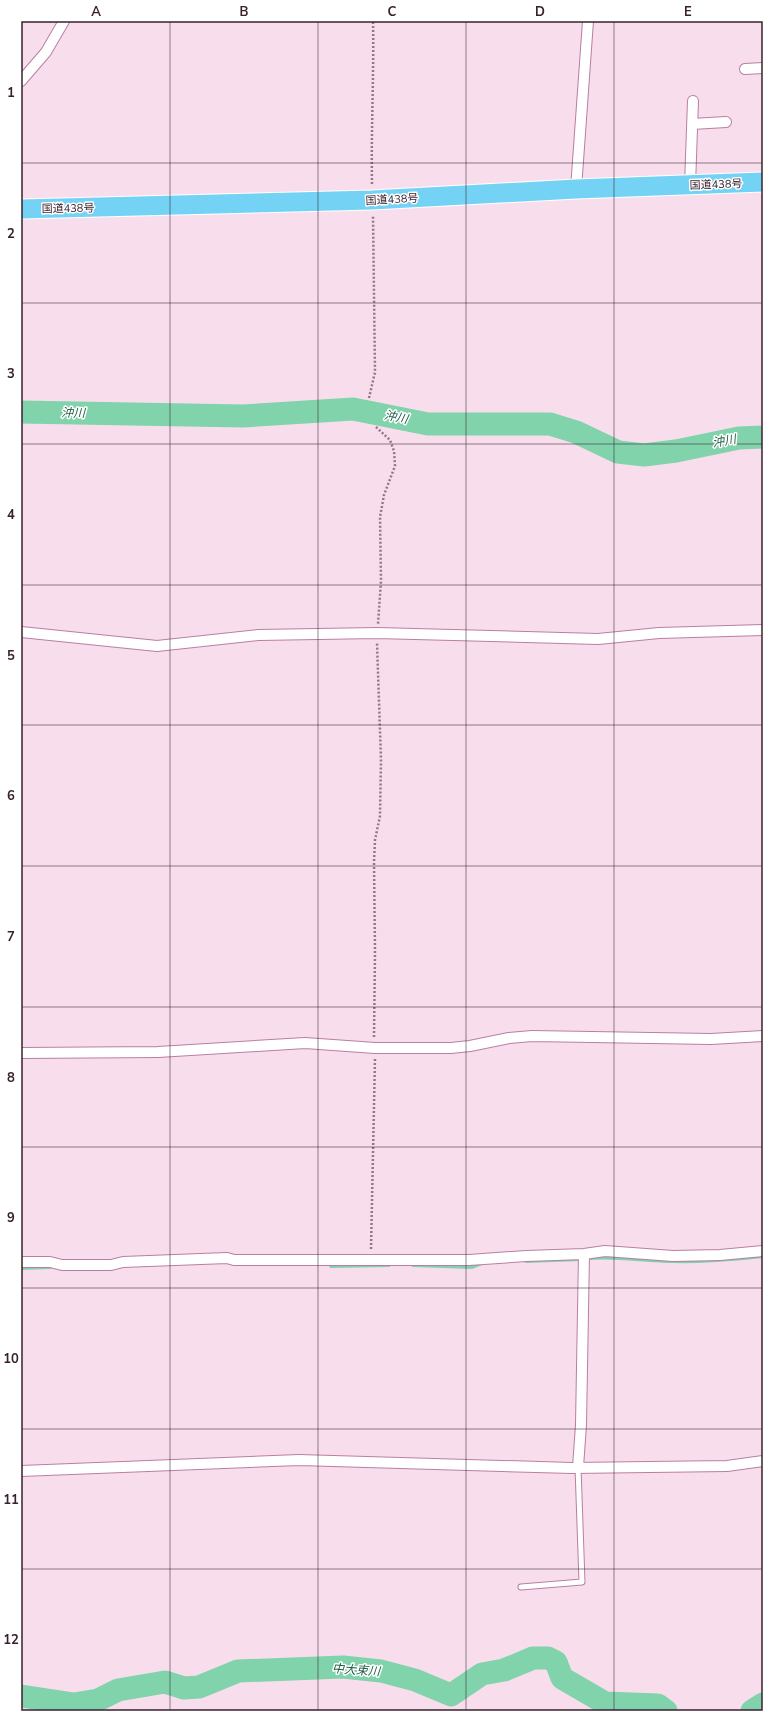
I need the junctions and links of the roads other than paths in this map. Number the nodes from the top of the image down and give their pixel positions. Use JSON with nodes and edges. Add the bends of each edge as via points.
{"nodes":[{"id":1,"x":64,"y":21,"type":"edge"},
{"id":2,"x":588,"y":21,"type":"edge"},
{"id":3,"x":763,"y":68,"type":"edge"},
{"id":4,"x":745,"y":69,"type":"dead end"},
{"id":5,"x":21,"y":81,"type":"edge"},
{"id":6,"x":693,"y":101,"type":"dead end"},
{"id":7,"x":726,"y":122,"type":"dead end"},
{"id":8,"x":692,"y":124,"type":"junction"},
{"id":9,"x":763,"y":182,"type":"edge"},
{"id":10,"x":690,"y":185,"type":"junction"},
{"id":11,"x":576,"y":189,"type":"junction"},
{"id":12,"x":21,"y":209,"type":"edge"},
{"id":13,"x":763,"y":630,"type":"edge"},
{"id":14,"x":21,"y":632,"type":"edge"},
{"id":15,"x":763,"y":1036,"type":"edge"},
{"id":16,"x":21,"y":1053,"type":"edge"},
{"id":17,"x":763,"y":1251,"type":"edge"},
{"id":18,"x":584,"y":1257,"type":"junction"},
{"id":19,"x":21,"y":1262,"type":"edge"},
{"id":20,"x":763,"y":1461,"type":"edge"},
{"id":21,"x":578,"y":1467,"type":"junction"},
{"id":22,"x":21,"y":1471,"type":"edge"},
{"id":23,"x":521,"y":1587,"type":"dead end"}],
"edges":[{"from":1,"to":5,"type":"street","via":[[46,52]]},
{"from":2,"to":11,"type":"street"},
{"from":3,"to":4,"type":"street"},
{"from":6,"to":8,"type":"street"},
{"from":7,"to":8,"type":"street"},
{"from":8,"to":10,"type":"street"},
{"from":9,"to":10,"type":"highway","name":"国道438号"},
{"from":10,"to":11,"type":"highway","name":"国道438号"},
{"from":11,"to":12,"type":"highway","name":"国道438号","via":[[372,200]]},
{"from":13,"to":14,"type":"street","via":[[659,633],[598,639],[377,633],[258,635],[157,646]]},
{"from":15,"to":16,"type":"street","via":[[710,1039],[532,1036],[451,1048],[375,1048],[305,1043],[158,1052]]},
{"from":17,"to":18,"type":"street","via":[[673,1256],[605,1251]]},
{"from":18,"to":19,"type":"street","via":[[526,1256],[469,1260],[227,1258],[123,1262],[111,1265]]},
{"from":18,"to":21,"type":"street"},
{"from":20,"to":21,"type":"street","via":[[727,1466]]},
{"from":21,"to":22,"type":"street","via":[[299,1460]]},
{"from":21,"to":23,"type":"lane","via":[[582,1582]]}]}
